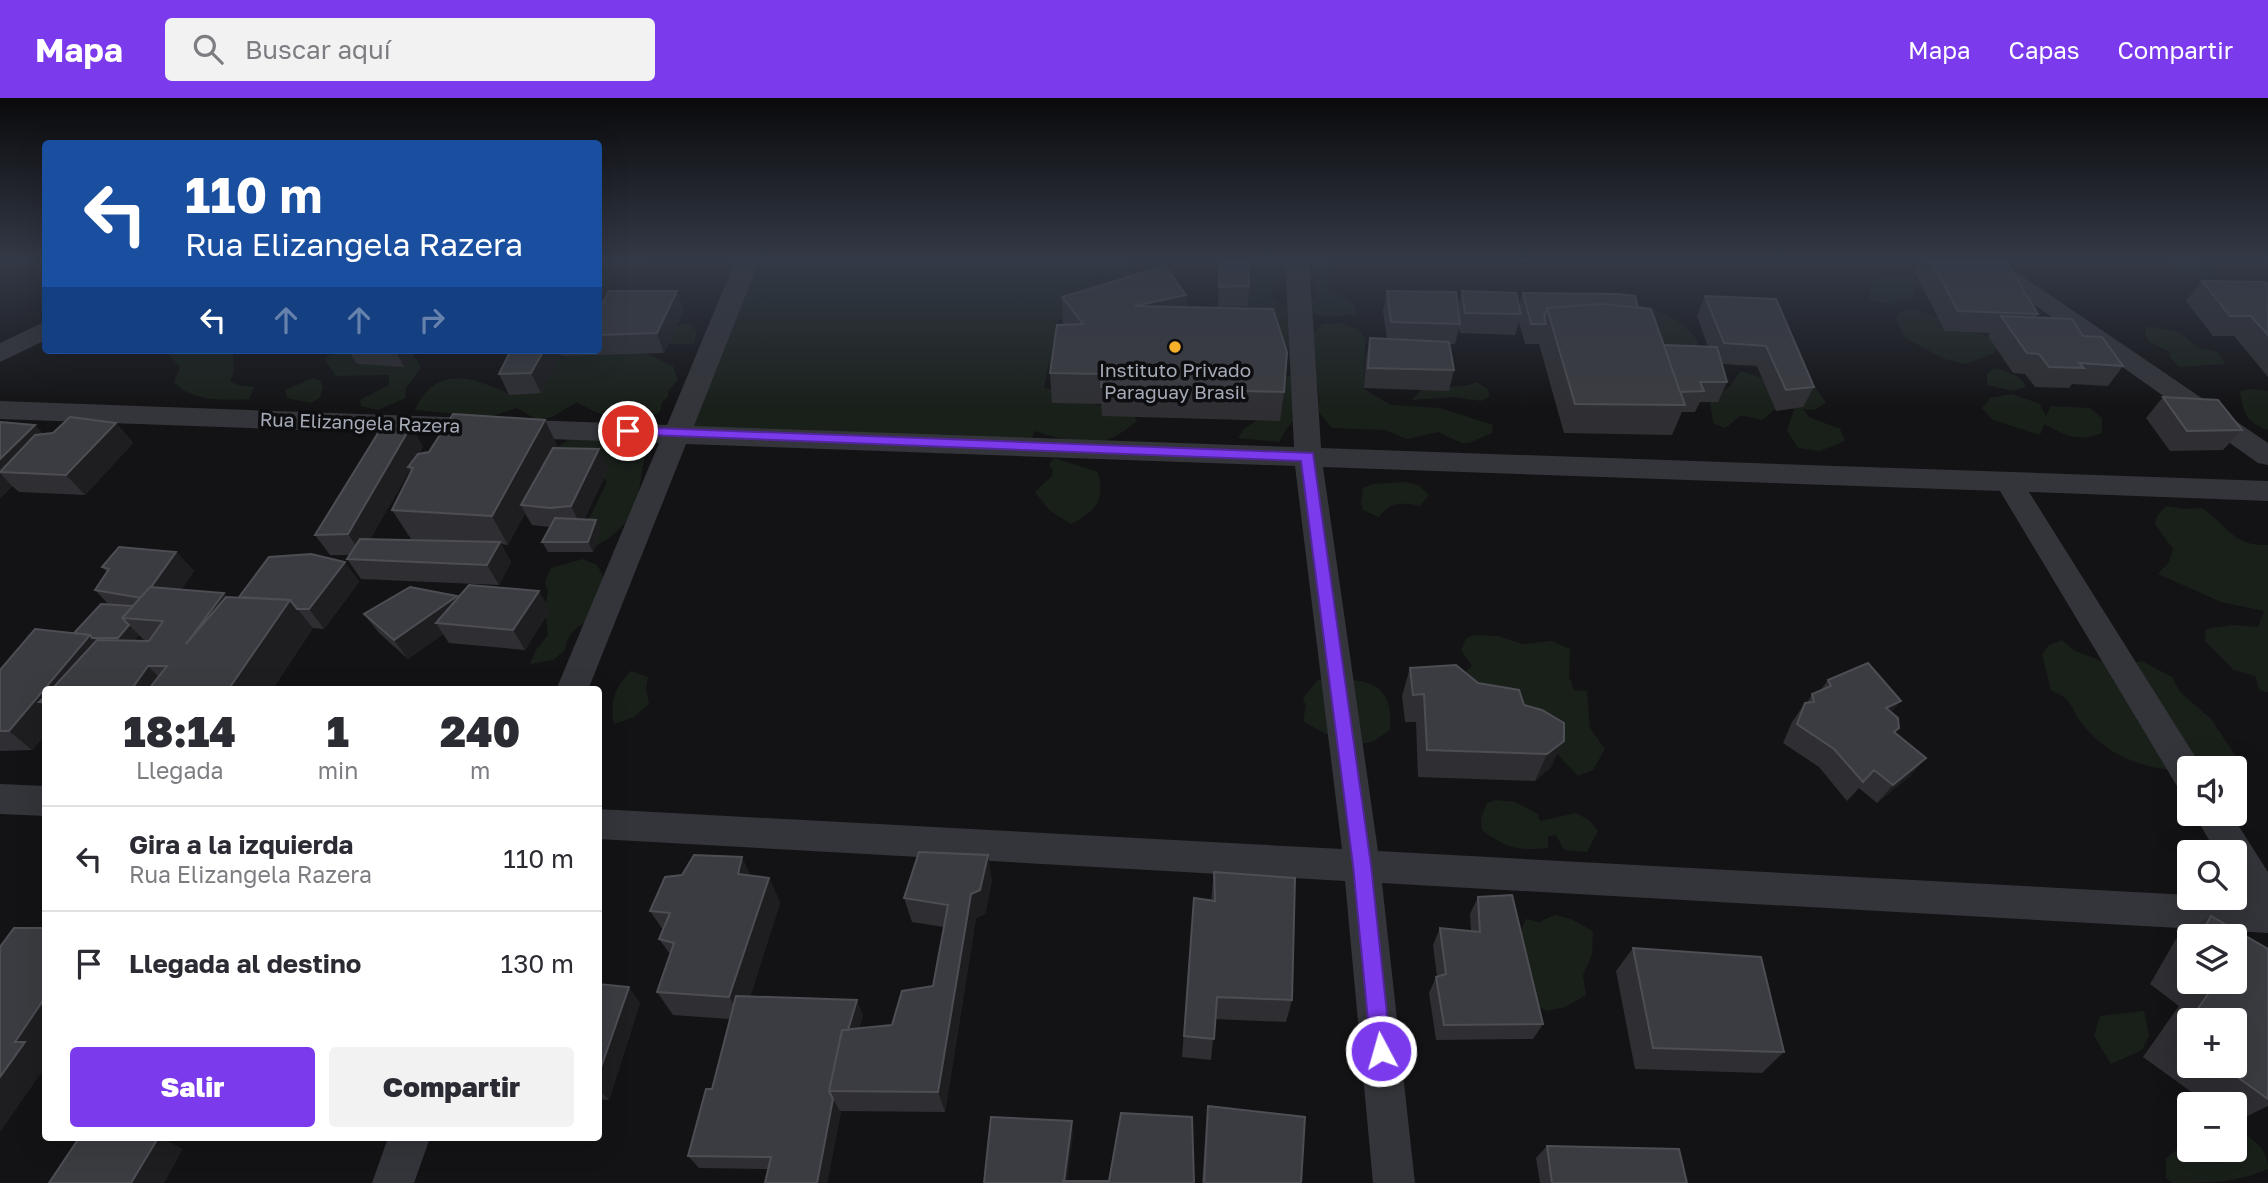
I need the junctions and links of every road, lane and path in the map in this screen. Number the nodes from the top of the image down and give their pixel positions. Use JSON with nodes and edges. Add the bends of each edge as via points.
{"nodes":[{"id":1,"x":727,"y":310,"type":"edge"},
{"id":2,"x":1300,"y":310,"type":"edge"},
{"id":3,"x":2056,"y":310,"type":"edge"},
{"id":4,"x":42,"y":331,"type":"edge"},
{"id":5,"x":0,"y":354,"type":"edge"},
{"id":6,"x":0,"y":411,"type":"edge"},
{"id":7,"x":675,"y":433,"type":"junction"},
{"id":8,"x":2268,"y":456,"type":"edge"},
{"id":9,"x":1308,"y":457,"type":"junction"},
{"id":10,"x":2008,"y":481,"type":"junction"},
{"id":11,"x":2268,"y":491,"type":"edge"},
{"id":12,"x":574,"y":686,"type":"edge"},
{"id":13,"x":2177,"y":756,"type":"edge"},
{"id":14,"x":0,"y":799,"type":"edge"},
{"id":15,"x":42,"y":801,"type":"edge"},
{"id":16,"x":602,"y":824,"type":"edge"},
{"id":17,"x":2219,"y":826,"type":"edge"},
{"id":18,"x":1362,"y":865,"type":"junction"},
{"id":19,"x":2268,"y":904,"type":"edge"},
{"id":20,"x":2268,"y":916,"type":"edge"},
{"id":21,"x":408,"y":1141,"type":"edge"},
{"id":22,"x":393,"y":1183,"type":"edge"},
{"id":23,"x":1394,"y":1183,"type":"edge"}],
"edges":[{"from":1,"to":7,"type":"street"},
{"from":2,"to":9,"type":"street"},
{"from":3,"to":8,"type":"street"},
{"from":4,"to":5,"type":"street"},
{"from":6,"to":7,"type":"street","name":"Rua Elizangela Razera"},
{"from":7,"to":9,"type":"street","name":"Rua Elizangela Razera"},
{"from":7,"to":12,"type":"street"},
{"from":9,"to":10,"type":"street","name":"Rua Elizangela Razera"},
{"from":9,"to":18,"type":"street"},
{"from":10,"to":11,"type":"street","name":"Rua Elizangela Razera"},
{"from":10,"to":13,"type":"street"},
{"from":14,"to":15,"type":"street"},
{"from":16,"to":18,"type":"street"},
{"from":17,"to":19,"type":"street"},
{"from":18,"to":20,"type":"street"},
{"from":18,"to":23,"type":"street"},
{"from":21,"to":22,"type":"street"}]}
